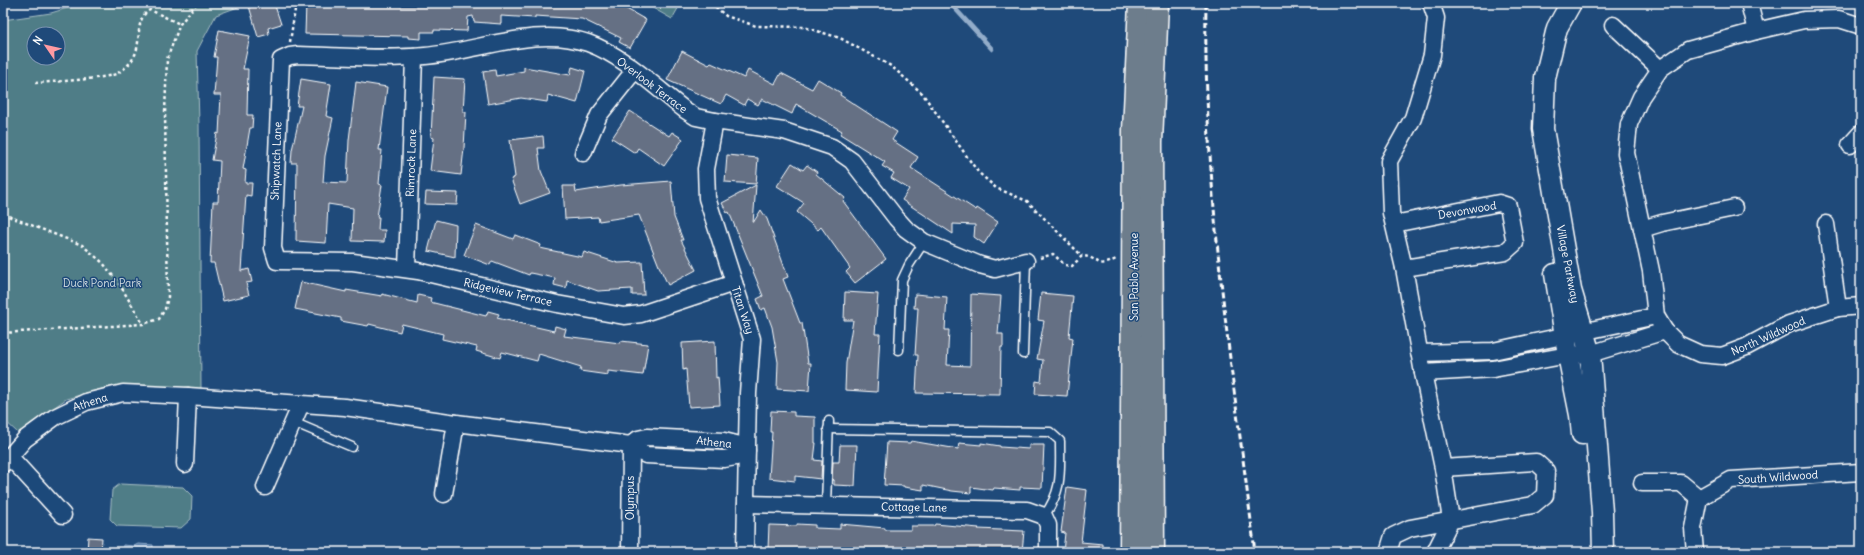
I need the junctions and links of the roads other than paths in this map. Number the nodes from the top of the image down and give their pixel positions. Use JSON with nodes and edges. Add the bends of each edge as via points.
{"nodes":[{"id":1,"x":1140,"y":3,"type":"edge"},
{"id":2,"x":1157,"y":3,"type":"edge"},
{"id":3,"x":1556,"y":3,"type":"edge"},
{"id":4,"x":1571,"y":3,"type":"edge"},
{"id":5,"x":1749,"y":3,"type":"edge"},
{"id":6,"x":1429,"y":4,"type":"edge"},
{"id":7,"x":1613,"y":25,"type":"dead end"},
{"id":8,"x":1861,"y":26,"type":"edge"},
{"id":9,"x":1756,"y":31,"type":"junction"},
{"id":10,"x":414,"y":57,"type":"junction"},
{"id":11,"x":285,"y":58,"type":"joint"},
{"id":12,"x":1660,"y":70,"type":"junction"},
{"id":13,"x":634,"y":71,"type":"junction"},
{"id":14,"x":716,"y":121,"type":"junction"},
{"id":15,"x":1861,"y":133,"type":"edge"},
{"id":16,"x":1850,"y":145,"type":"dead end"},
{"id":17,"x":583,"y":154,"type":"dead end"},
{"id":18,"x":1734,"y":208,"type":"dead end"},
{"id":19,"x":1394,"y":224,"type":"junction"},
{"id":20,"x":1826,"y":224,"type":"dead end"},
{"id":21,"x":1642,"y":229,"type":"junction"},
{"id":22,"x":924,"y":242,"type":"junction"},
{"id":23,"x":277,"y":261,"type":"joint"},
{"id":24,"x":1026,"y":261,"type":"joint"},
{"id":25,"x":1404,"y":268,"type":"junction"},
{"id":26,"x":407,"y":270,"type":"junction"},
{"id":27,"x":734,"y":283,"type":"junction"},
{"id":28,"x":1861,"y":306,"type":"edge"},
{"id":29,"x":1838,"y":308,"type":"junction"},
{"id":30,"x":1656,"y":316,"type":"junction"},
{"id":31,"x":1665,"y":331,"type":"junction"},
{"id":32,"x":1573,"y":341,"type":"junction"},
{"id":33,"x":899,"y":350,"type":"dead end"},
{"id":34,"x":1419,"y":353,"type":"junction"},
{"id":35,"x":1023,"y":354,"type":"dead end"},
{"id":36,"x":1590,"y":354,"type":"junction"},
{"id":37,"x":1423,"y":373,"type":"junction"},
{"id":38,"x":188,"y":396,"type":"junction"},
{"id":39,"x":300,"y":404,"type":"junction"},
{"id":40,"x":293,"y":422,"type":"junction"},
{"id":41,"x":456,"y":423,"type":"junction"},
{"id":42,"x":630,"y":445,"type":"junction"},
{"id":43,"x":352,"y":447,"type":"dead end"},
{"id":44,"x":747,"y":450,"type":"junction"},
{"id":45,"x":6,"y":460,"type":"edge"},
{"id":46,"x":185,"y":464,"type":"dead end"},
{"id":47,"x":1443,"y":468,"type":"junction"},
{"id":48,"x":1861,"y":472,"type":"edge"},
{"id":49,"x":1642,"y":483,"type":"dead end"},
{"id":50,"x":265,"y":487,"type":"dead end"},
{"id":51,"x":444,"y":494,"type":"dead end"},
{"id":52,"x":1699,"y":498,"type":"junction"},
{"id":53,"x":746,"y":504,"type":"junction"},
{"id":54,"x":826,"y":505,"type":"junction"},
{"id":55,"x":62,"y":515,"type":"dead end"},
{"id":56,"x":1044,"y":516,"type":"junction"},
{"id":57,"x":1451,"y":520,"type":"junction"},
{"id":58,"x":630,"y":552,"type":"edge"},
{"id":59,"x":745,"y":552,"type":"edge"},
{"id":60,"x":1048,"y":552,"type":"edge"},
{"id":61,"x":1131,"y":552,"type":"edge"},
{"id":62,"x":1154,"y":552,"type":"edge"},
{"id":63,"x":1388,"y":552,"type":"edge"},
{"id":64,"x":1435,"y":552,"type":"edge"},
{"id":65,"x":1590,"y":552,"type":"edge"},
{"id":66,"x":1603,"y":552,"type":"edge"},
{"id":67,"x":1695,"y":552,"type":"edge"}],
"edges":[{"from":1,"to":61,"type":"main road","name":"San Pablo Avenue","via":[[1134,130]]},
{"from":2,"to":62,"type":"main road","name":"San Pablo Avenue","via":[[1151,142]]},
{"from":3,"to":32,"type":"street","name":"Village Parkway","via":[[1545,24],[1531,76],[1530,130]]},
{"from":4,"to":32,"type":"street","name":"Village Parkway","via":[[1557,28],[1544,78],[1543,129],[1571,290]]},
{"from":5,"to":9,"type":"street"},
{"from":6,"to":19,"type":"street","via":[[1436,18],[1432,55],[1413,118],[1388,161]]},
{"from":7,"to":12,"type":"street"},
{"from":8,"to":9,"type":"street","name":"North Wildwood","via":[[1839,19],[1804,20]]},
{"from":9,"to":12,"type":"street","name":"North Wildwood","via":[[1688,50]]},
{"from":10,"to":11,"type":"street","name":"Overlook Terrace"},
{"from":10,"to":13,"type":"street","name":"Overlook Terrace","via":[[520,40],[568,38],[588,43],[608,53]]},
{"from":10,"to":26,"type":"street","name":"Rimrock Lane"},
{"from":11,"to":23,"type":"street","name":"Shipwatch Lane","via":[[273,248]]},
{"from":12,"to":21,"type":"street","name":"North Wildwood","via":[[1641,96],[1629,124],[1626,153]]},
{"from":13,"to":14,"type":"street","name":"Overlook Terrace","via":[[685,110]]},
{"from":13,"to":17,"type":"street","via":[[599,115]]},
{"from":14,"to":22,"type":"street","name":"Overlook Terrace","via":[[784,131],[832,147],[852,161],[901,224]]},
{"from":14,"to":27,"type":"street","name":"Titan Way","via":[[706,169],[707,198]]},
{"from":15,"to":16,"type":"street"},
{"from":18,"to":21,"type":"street"},
{"from":19,"to":25,"type":"street"},
{"from":19,"to":25,"type":"street","name":"Devonwood","via":[[1499,203],[1508,206],[1515,243],[1505,252]]},
{"from":20,"to":29,"type":"street"},
{"from":21,"to":30,"type":"street","name":"North Wildwood"},
{"from":22,"to":24,"type":"street","name":"Overlook Terrace","via":[[995,269]]},
{"from":22,"to":33,"type":"lane","via":[[902,280]]},
{"from":23,"to":26,"type":"street","name":"Ridgeview Terrace","via":[[352,262]]},
{"from":24,"to":35,"type":"lane"},
{"from":25,"to":34,"type":"street"},
{"from":26,"to":27,"type":"street","name":"Ridgeview Terrace","via":[[557,304],[624,316],[641,314]]},
{"from":27,"to":44,"type":"street","name":"Titan Way","via":[[752,339]]},
{"from":28,"to":29,"type":"street","name":"North Wildwood"},
{"from":29,"to":31,"type":"street","name":"North Wildwood","via":[[1789,324],[1746,347],[1722,356],[1700,354],[1678,344]]},
{"from":30,"to":31,"type":"street","name":"North Wildwood"},
{"from":30,"to":32,"type":"street"},
{"from":31,"to":36,"type":"street"},
{"from":32,"to":34,"type":"street","via":[[1493,351]]},
{"from":32,"to":36,"type":"street","name":"Village Parkway"},
{"from":32,"to":37,"type":"street","via":[[1493,369]]},
{"from":32,"to":65,"type":"street","name":"Village Parkway","via":[[1589,512]]},
{"from":34,"to":37,"type":"street"},
{"from":36,"to":66,"type":"street","name":"Village Parkway"},
{"from":37,"to":47,"type":"street"},
{"from":38,"to":39,"type":"street","name":"Athena"},
{"from":38,"to":45,"type":"street","name":"Athena","via":[[123,393],[86,402],[45,423],[25,439]]},
{"from":38,"to":46,"type":"street"},
{"from":39,"to":40,"type":"street"},
{"from":39,"to":41,"type":"street","name":"Athena","via":[[369,410]]},
{"from":40,"to":43,"type":"lane"},
{"from":40,"to":50,"type":"street"},
{"from":41,"to":42,"type":"street","name":"Athena"},
{"from":41,"to":51,"type":"street"},
{"from":42,"to":44,"type":"street","name":"Athena","via":[[643,438],[655,437],[724,441]]},
{"from":42,"to":58,"type":"street","name":"Olympus"},
{"from":44,"to":53,"type":"street","name":"Titan Way"},
{"from":45,"to":55,"type":"street","name":"Athena"},
{"from":47,"to":57,"type":"street"},
{"from":47,"to":57,"type":"street","via":[[1536,462],[1546,471],[1545,494],[1533,505]]},
{"from":48,"to":52,"type":"street","name":"South Wildwood","via":[[1731,480]]},
{"from":49,"to":52,"type":"street","via":[[1682,483]]},
{"from":52,"to":67,"type":"street","via":[[1693,528]]},
{"from":53,"to":54,"type":"street","name":"Cottage Lane"},
{"from":53,"to":59,"type":"street","name":"Titan Way"},
{"from":54,"to":56,"type":"street","name":"Cottage Lane","via":[[1027,510]]},
{"from":54,"to":56,"type":"lane","via":[[828,425],[1050,432],[1060,441],[1060,480],[1053,503]]},
{"from":56,"to":60,"type":"street","via":[[1048,525]]},
{"from":57,"to":63,"type":"street","via":[[1410,528],[1394,536]]},
{"from":57,"to":64,"type":"street"}]}
